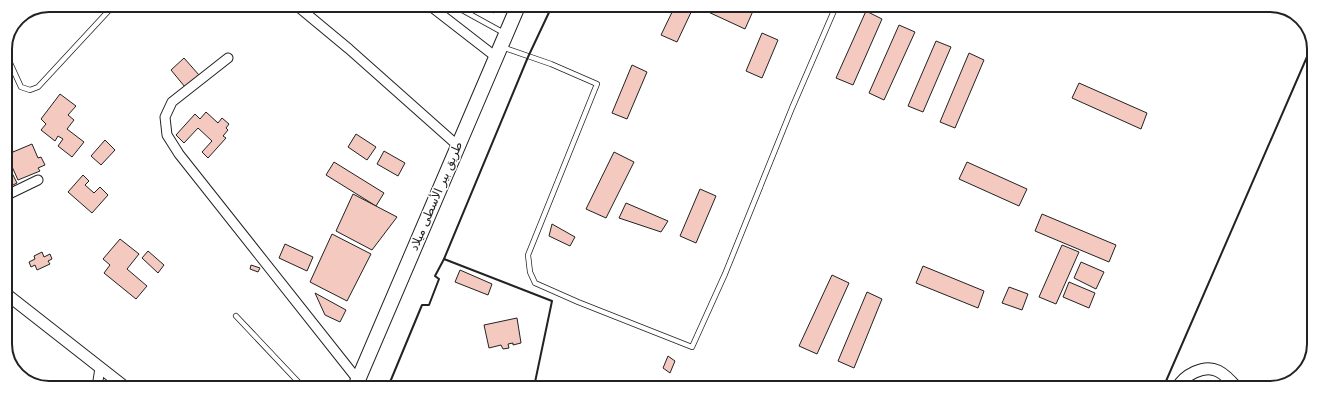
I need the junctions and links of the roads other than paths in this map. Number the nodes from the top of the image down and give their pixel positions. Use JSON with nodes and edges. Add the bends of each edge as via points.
{"nodes":[{"id":1,"x":108,"y":12,"type":"edge"},
{"id":2,"x":304,"y":12,"type":"edge"},
{"id":3,"x":440,"y":12,"type":"edge"},
{"id":4,"x":464,"y":12,"type":"edge"},
{"id":5,"x":515,"y":12,"type":"edge"},
{"id":6,"x":833,"y":12,"type":"edge"},
{"id":7,"x":501,"y":46,"type":"junction"},
{"id":8,"x":228,"y":58,"type":"dead end"},
{"id":9,"x":12,"y":66,"type":"edge"},
{"id":10,"x":457,"y":145,"type":"junction"},
{"id":11,"x":38,"y":180,"type":"dead end"},
{"id":12,"x":12,"y":193,"type":"edge"},
{"id":13,"x":12,"y":299,"type":"edge"},
{"id":14,"x":236,"y":316,"type":"dead end"},
{"id":15,"x":100,"y":368,"type":"junction"},
{"id":16,"x":98,"y":381,"type":"edge"},
{"id":17,"x":117,"y":381,"type":"edge"},
{"id":18,"x":297,"y":381,"type":"edge"},
{"id":19,"x":354,"y":381,"type":"edge"},
{"id":20,"x":357,"y":381,"type":"edge"},
{"id":21,"x":1184,"y":381,"type":"edge"},
{"id":22,"x":1232,"y":381,"type":"edge"}],
"edges":[{"from":1,"to":9,"type":"lane","via":[[38,87],[30,90],[22,87]]},
{"from":2,"to":10,"type":"street"},
{"from":3,"to":7,"type":"street"},
{"from":4,"to":7,"type":"lane"},
{"from":5,"to":7,"type":"main road","name":"طريق بير الأسطى ميلاد"},
{"from":6,"to":7,"type":"lane","via":[[725,274],[692,347],[535,283],[530,272],[528,255],[597,84]]},
{"from":7,"to":10,"type":"main road","name":"طريق بير الأسطى ميلاد"},
{"from":8,"to":19,"type":"street","via":[[172,102],[165,117],[167,135]]},
{"from":10,"to":20,"type":"main road","name":"طريق بير الأسطى ميلاد"},
{"from":11,"to":12,"type":"street"},
{"from":13,"to":15,"type":"street"},
{"from":14,"to":18,"type":"lane"},
{"from":15,"to":16,"type":"street"},
{"from":15,"to":17,"type":"street"},
{"from":21,"to":22,"type":"street","via":[[1190,374],[1209,368],[1218,370]]}]}
